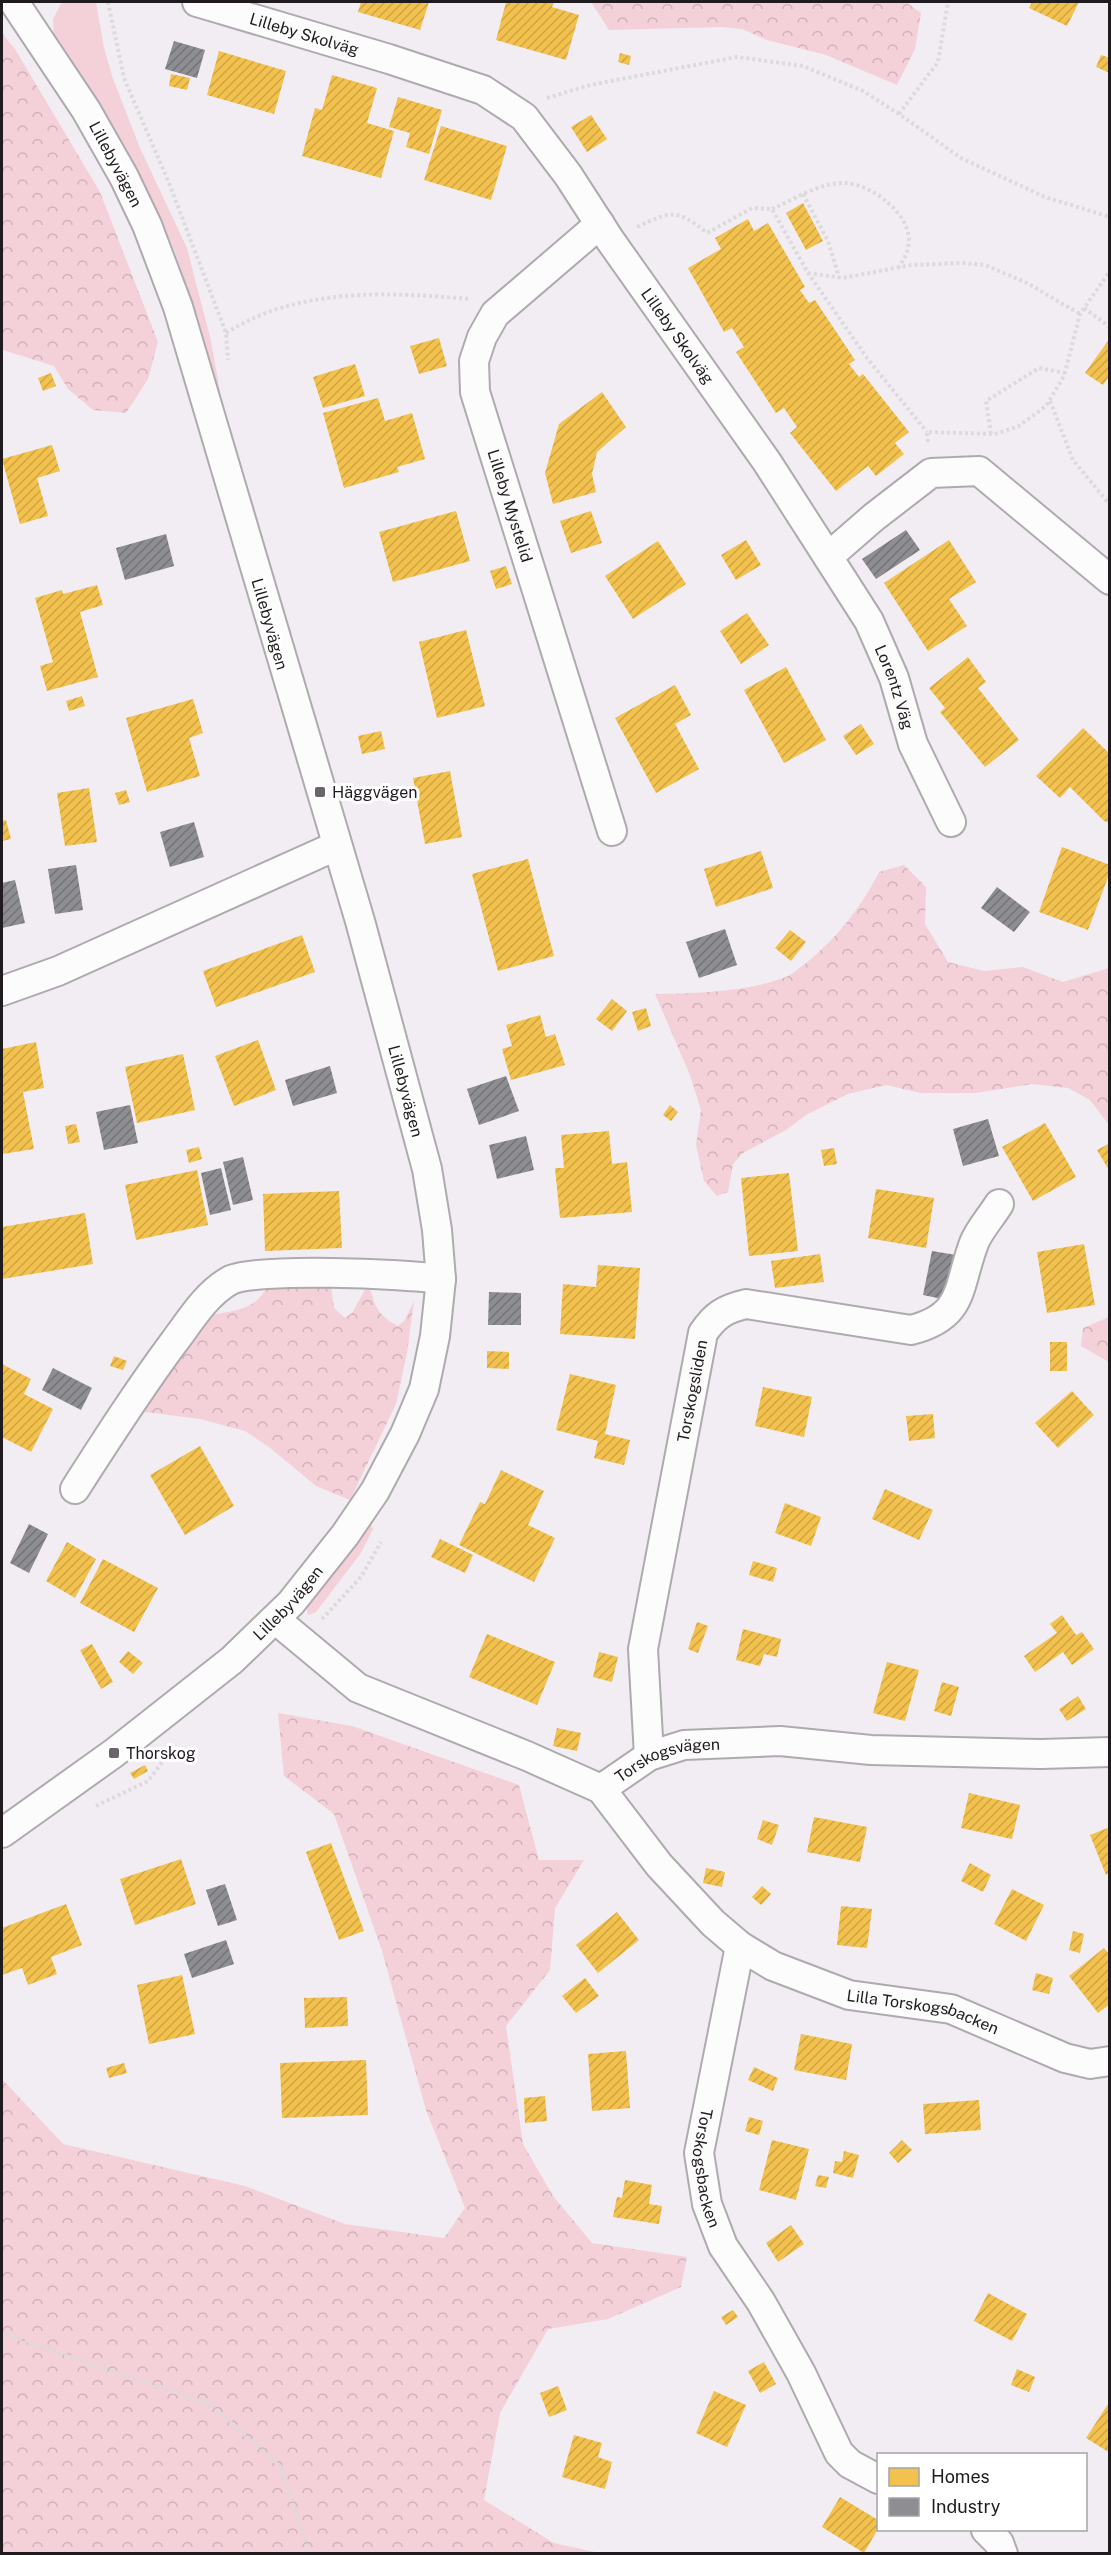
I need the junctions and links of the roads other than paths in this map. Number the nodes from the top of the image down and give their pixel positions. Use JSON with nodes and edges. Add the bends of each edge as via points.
{"nodes":[{"id":1,"x":197,"y":2,"type":"edge"},
{"id":2,"x":21,"y":4,"type":"edge"},
{"id":3,"x":605,"y":232,"type":"junction"},
{"id":4,"x":828,"y":557,"type":"junction"},
{"id":5,"x":1110,"y":579,"type":"edge"},
{"id":6,"x":951,"y":822,"type":"dead end"},
{"id":7,"x":612,"y":831,"type":"dead end"},
{"id":8,"x":336,"y":846,"type":"junction"},
{"id":9,"x":2,"y":991,"type":"edge"},
{"id":10,"x":999,"y":1204,"type":"dead end"},
{"id":11,"x":441,"y":1279,"type":"junction"},
{"id":12,"x":75,"y":1489,"type":"dead end"},
{"id":13,"x":275,"y":1619,"type":"junction"},
{"id":14,"x":1110,"y":1752,"type":"edge"},
{"id":15,"x":649,"y":1756,"type":"junction"},
{"id":16,"x":601,"y":1789,"type":"junction"},
{"id":17,"x":2,"y":1833,"type":"edge"},
{"id":18,"x":740,"y":1946,"type":"junction"},
{"id":19,"x":1110,"y":2061,"type":"edge"},
{"id":20,"x":877,"y":2478,"type":"edge"},
{"id":21,"x":988,"y":2531,"type":"edge"},
{"id":22,"x":1003,"y":2553,"type":"edge"}],
"edges":[{"from":1,"to":3,"type":"street","name":"Lilleby Skolväg","via":[[483,90],[524,117]]},
{"from":2,"to":8,"type":"street","name":"Lillebyvägen","via":[[124,177],[151,235],[188,340]]},
{"from":3,"to":4,"type":"street","name":"Lilleby Skolväg","via":[[767,462]]},
{"from":3,"to":7,"type":"street","name":"Lilleby Mystelid","via":[[507,302],[482,337],[474,361],[475,392]]},
{"from":4,"to":5,"type":"street","via":[[931,473],[980,471]]},
{"from":4,"to":6,"type":"street","name":"Lorentz Väg","via":[[869,621],[894,678],[913,744]]},
{"from":8,"to":9,"type":"street","via":[[58,971]]},
{"from":8,"to":11,"type":"street","name":"Lillebyvägen","via":[[427,1169]]},
{"from":10,"to":15,"type":"street","name":"Torskogsliden","via":[[975,1240],[954,1307],[925,1326],[911,1330],[746,1304],[724,1309],[703,1333],[644,1649]]},
{"from":11,"to":12,"type":"street","via":[[413,1275],[262,1274],[230,1280],[201,1306],[152,1371]]},
{"from":11,"to":13,"type":"street","name":"Lillebyvägen","via":[[424,1389],[405,1434],[375,1491],[345,1535]]},
{"from":13,"to":16,"type":"street","name":"Torskogsvägen","via":[[358,1689]]},
{"from":13,"to":17,"type":"street","name":"Lillebyvägen","via":[[232,1660],[114,1753]]},
{"from":14,"to":15,"type":"street","name":"Torskogsvägen","via":[[871,1750],[780,1741],[684,1745]]},
{"from":15,"to":16,"type":"street","name":"Torskogsvägen"},
{"from":16,"to":18,"type":"street","via":[[659,1866]]},
{"from":18,"to":19,"type":"street","name":"Lilla Torskogsbacken","via":[[773,1966],[849,1995],[951,2010],[1065,2058],[1090,2064]]},
{"from":18,"to":20,"type":"street","name":"Torskogsbacken","via":[[699,2153],[707,2204],[723,2246],[761,2302],[839,2453],[850,2464]]},
{"from":21,"to":22,"type":"street"}]}
